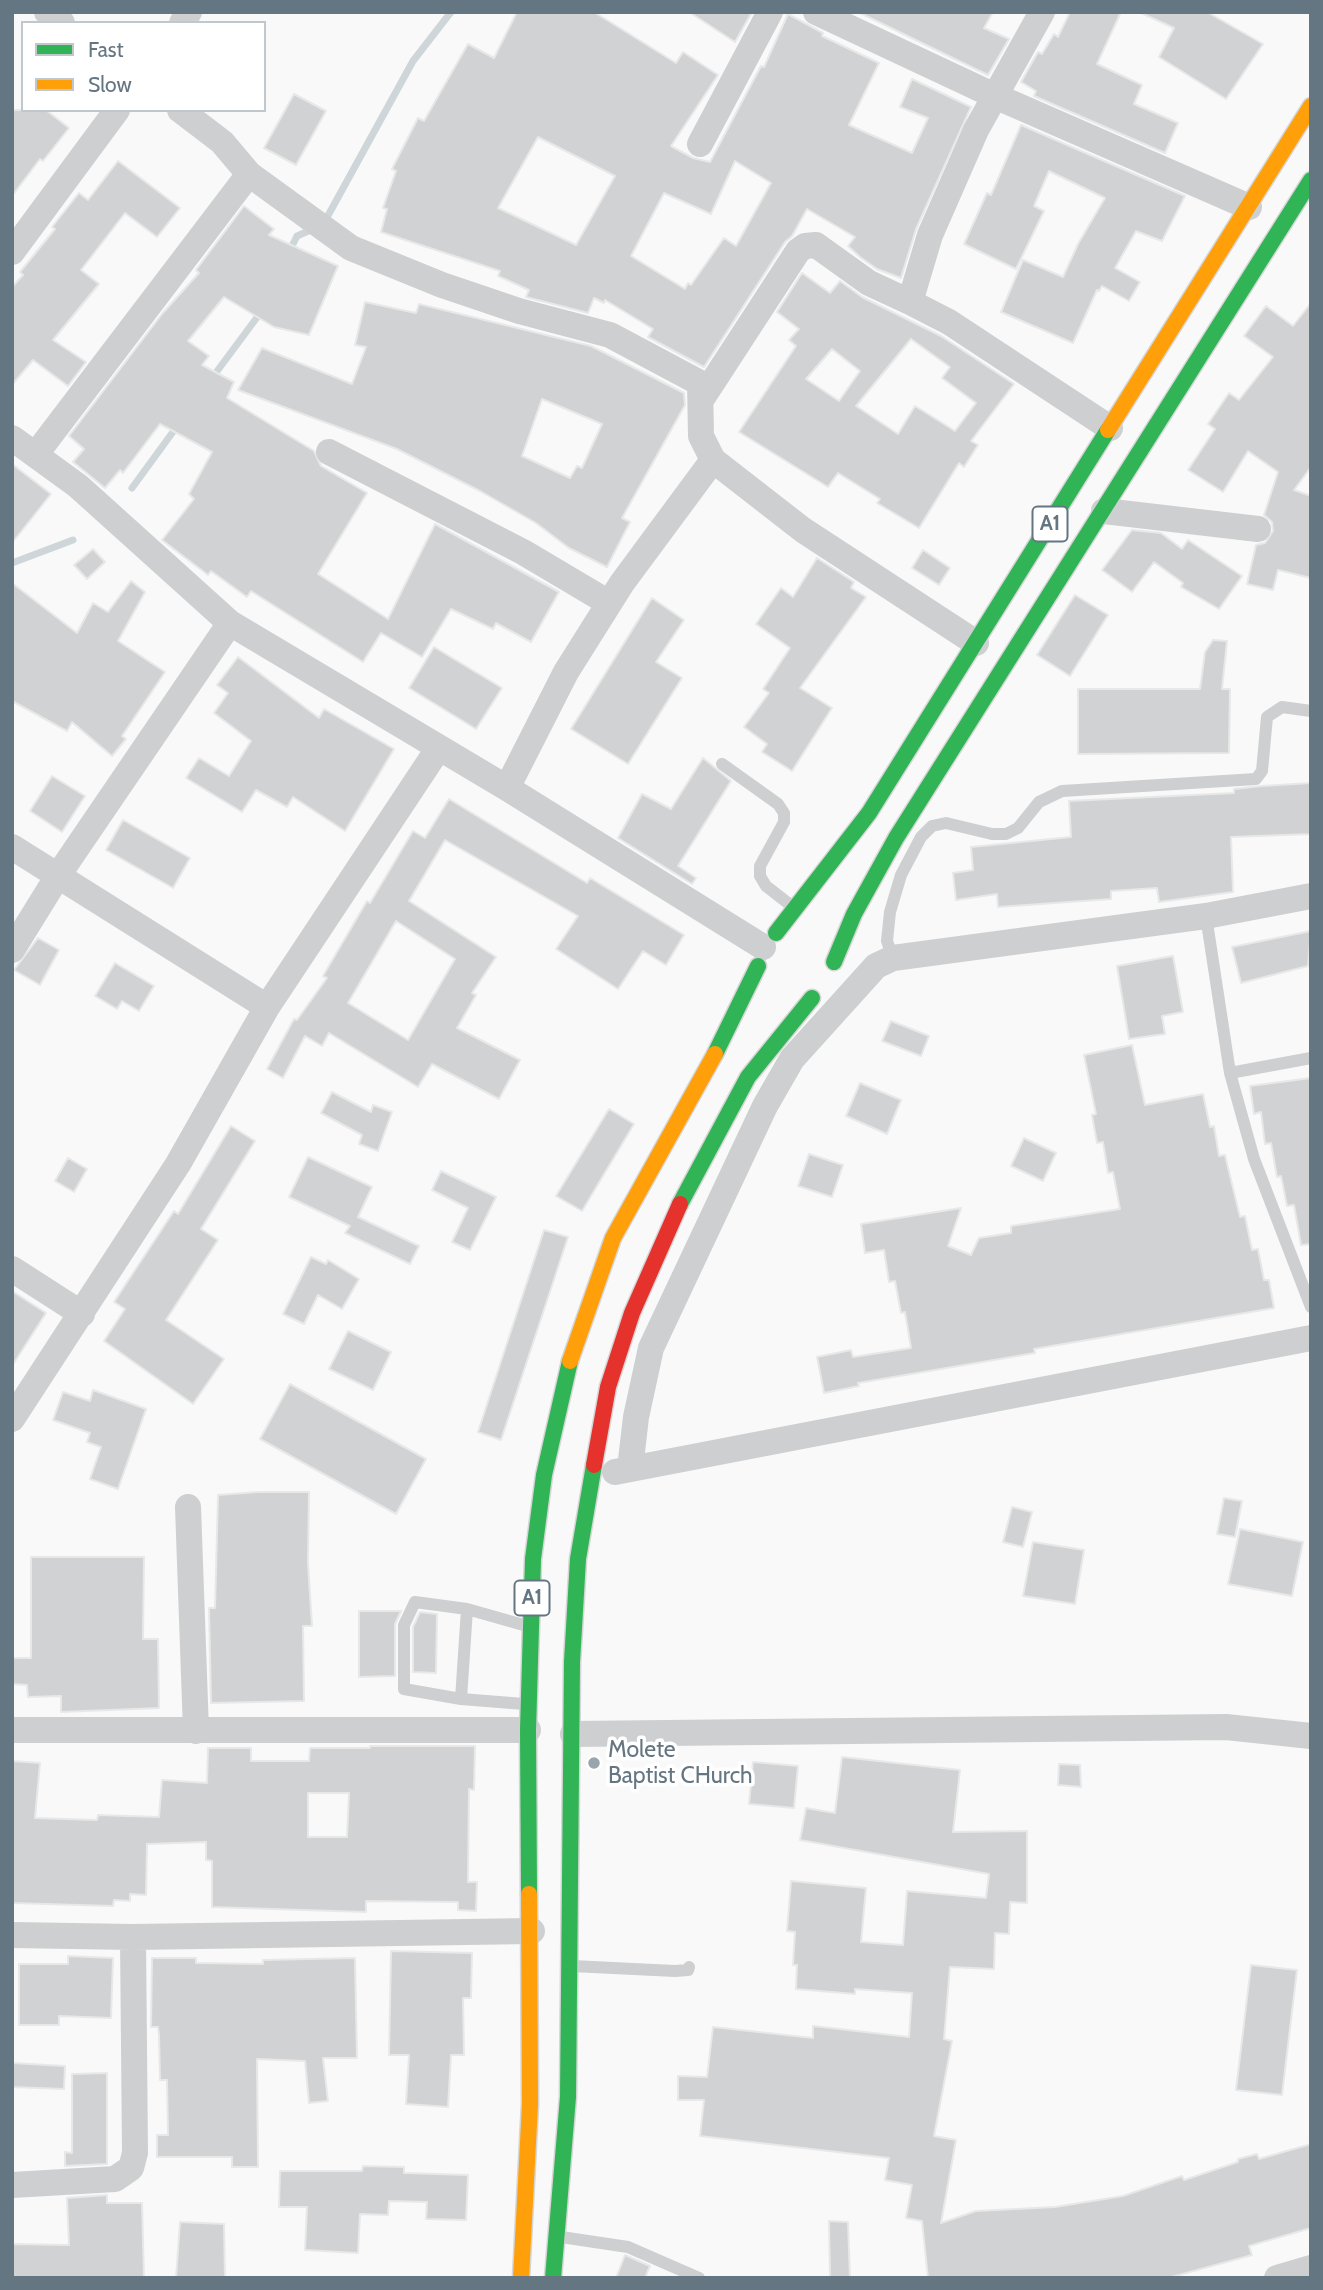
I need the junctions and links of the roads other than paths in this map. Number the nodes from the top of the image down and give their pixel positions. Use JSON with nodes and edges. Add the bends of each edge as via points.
{"nodes":[{"id":1,"x":770,"y":12,"type":"edge"},
{"id":2,"x":816,"y":12,"type":"edge"},
{"id":3,"x":1042,"y":12,"type":"edge"},
{"id":4,"x":995,"y":96,"type":"junction"},
{"id":5,"x":1311,"y":106,"type":"edge"},
{"id":6,"x":116,"y":112,"type":"edge"},
{"id":7,"x":183,"y":112,"type":"edge"},
{"id":8,"x":700,"y":144,"type":"dead end"},
{"id":9,"x":249,"y":174,"type":"junction"},
{"id":10,"x":1311,"y":180,"type":"edge"},
{"id":11,"x":1249,"y":207,"type":"junction"},
{"id":12,"x":12,"y":252,"type":"edge"},
{"id":13,"x":910,"y":302,"type":"junction"},
{"id":14,"x":703,"y":397,"type":"junction"},
{"id":15,"x":1110,"y":428,"type":"junction"},
{"id":16,"x":12,"y":438,"type":"edge"},
{"id":17,"x":329,"y":452,"type":"dead end"},
{"id":18,"x":36,"y":454,"type":"junction"},
{"id":19,"x":713,"y":460,"type":"junction"},
{"id":20,"x":1104,"y":511,"type":"junction"},
{"id":21,"x":1258,"y":529,"type":"dead end"},
{"id":22,"x":609,"y":604,"type":"junction"},
{"id":23,"x":230,"y":623,"type":"junction"},
{"id":24,"x":976,"y":643,"type":"junction"},
{"id":25,"x":1311,"y":711,"type":"edge"},
{"id":26,"x":438,"y":749,"type":"junction"},
{"id":27,"x":722,"y":764,"type":"dead end"},
{"id":28,"x":507,"y":788,"type":"junction"},
{"id":29,"x":12,"y":847,"type":"edge"},
{"id":30,"x":59,"y":874,"type":"junction"},
{"id":31,"x":1311,"y":896,"type":"edge"},
{"id":32,"x":796,"y":909,"type":"junction"},
{"id":33,"x":1206,"y":916,"type":"junction"},
{"id":34,"x":797,"y":927,"type":"dead end"},
{"id":35,"x":826,"y":942,"type":"dead end"},
{"id":36,"x":766,"y":948,"type":"junction"},
{"id":37,"x":12,"y":950,"type":"edge"},
{"id":38,"x":893,"y":958,"type":"junction"},
{"id":39,"x":831,"y":973,"type":"junction"},
{"id":40,"x":767,"y":988,"type":"dead end"},
{"id":41,"x":812,"y":999,"type":"junction"},
{"id":42,"x":788,"y":1001,"type":"dead end"},
{"id":43,"x":267,"y":1007,"type":"junction"},
{"id":44,"x":1310,"y":1059,"type":"edge"},
{"id":45,"x":1230,"y":1073,"type":"junction"},
{"id":46,"x":12,"y":1269,"type":"edge"},
{"id":47,"x":1305,"y":1274,"type":"edge"},
{"id":48,"x":1311,"y":1307,"type":"edge"},
{"id":49,"x":82,"y":1314,"type":"junction"},
{"id":50,"x":1311,"y":1338,"type":"edge"},
{"id":51,"x":12,"y":1419,"type":"edge"},
{"id":52,"x":630,"y":1468,"type":"junction"},
{"id":53,"x":591,"y":1476,"type":"junction"},
{"id":54,"x":188,"y":1507,"type":"dead end"},
{"id":55,"x":467,"y":1609,"type":"junction"},
{"id":56,"x":531,"y":1627,"type":"junction"},
{"id":57,"x":461,"y":1699,"type":"junction"},
{"id":58,"x":529,"y":1717,"type":"junction"},
{"id":59,"x":12,"y":1730,"type":"edge"},
{"id":60,"x":196,"y":1731,"type":"junction"},
{"id":61,"x":573,"y":1734,"type":"junction"},
{"id":62,"x":1311,"y":1736,"type":"edge"},
{"id":63,"x":532,"y":1931,"type":"junction"},
{"id":64,"x":12,"y":1935,"type":"edge"},
{"id":65,"x":133,"y":1937,"type":"junction"},
{"id":66,"x":569,"y":1965,"type":"junction"},
{"id":67,"x":689,"y":1967,"type":"dead end"},
{"id":68,"x":12,"y":2185,"type":"edge"},
{"id":69,"x":557,"y":2236,"type":"junction"},
{"id":70,"x":1311,"y":2268,"type":"edge"},
{"id":71,"x":521,"y":2278,"type":"edge"},
{"id":72,"x":553,"y":2278,"type":"edge"},
{"id":73,"x":699,"y":2278,"type":"edge"},
{"id":74,"x":1277,"y":2278,"type":"edge"}],
"edges":[{"from":1,"to":8,"type":"street"},
{"from":2,"to":4,"type":"street"},
{"from":3,"to":4,"type":"street"},
{"from":4,"to":11,"type":"street"},
{"from":4,"to":13,"type":"street","via":[[930,235]]},
{"from":5,"to":11,"type":"highway","number":"A1"},
{"from":6,"to":12,"type":"street"},
{"from":7,"to":9,"type":"street","via":[[222,142]]},
{"from":9,"to":14,"type":"street","via":[[351,248],[519,311],[610,335],[700,383]]},
{"from":9,"to":18,"type":"street"},
{"from":10,"to":20,"type":"highway","number":"A1"},
{"from":11,"to":15,"type":"highway","number":"A1"},
{"from":13,"to":14,"type":"street","via":[[869,283],[816,244],[806,246],[798,251]]},
{"from":13,"to":15,"type":"street","via":[[949,322]]},
{"from":14,"to":19,"type":"street","via":[[701,436]]},
{"from":15,"to":24,"type":"highway","number":"A1"},
{"from":16,"to":18,"type":"street"},
{"from":17,"to":22,"type":"street","via":[[523,552]]},
{"from":18,"to":23,"type":"street"},
{"from":19,"to":22,"type":"street"},
{"from":19,"to":24,"type":"street","via":[[803,530]]},
{"from":20,"to":21,"type":"street"},
{"from":20,"to":39,"type":"highway","number":"A1","via":[[896,838],[855,914]]},
{"from":22,"to":28,"type":"street","via":[[566,672]]},
{"from":23,"to":26,"type":"street"},
{"from":23,"to":30,"type":"street"},
{"from":24,"to":32,"type":"highway","number":"A1","via":[[869,813]]},
{"from":25,"to":38,"type":"lane","via":[[1282,706],[1267,717],[1262,771],[1256,779],[1062,791],[1039,802],[1018,828],[1006,834],[932,826],[901,875],[890,912],[887,941]]},
{"from":26,"to":28,"type":"street"},
{"from":26,"to":43,"type":"street"},
{"from":27,"to":32,"type":"lane","via":[[784,813],[784,822],[760,866],[760,876]]},
{"from":28,"to":36,"type":"street"},
{"from":29,"to":30,"type":"street"},
{"from":30,"to":37,"type":"street"},
{"from":30,"to":43,"type":"street"},
{"from":31,"to":33,"type":"street"},
{"from":32,"to":36,"type":"highway","number":"A1"},
{"from":33,"to":38,"type":"street"},
{"from":33,"to":45,"type":"lane"},
{"from":34,"to":36,"type":"highway"},
{"from":35,"to":39,"type":"highway"},
{"from":36,"to":40,"type":"highway"},
{"from":36,"to":56,"type":"highway","number":"A1","via":[[726,1033],[613,1238],[586,1308],[562,1387],[544,1475],[533,1559]]},
{"from":38,"to":52,"type":"street","via":[[876,966],[792,1059],[765,1106],[651,1348]]},
{"from":39,"to":41,"type":"highway"},
{"from":41,"to":42,"type":"highway"},
{"from":41,"to":53,"type":"highway","number":"A1","via":[[748,1077],[663,1237],[608,1387]]},
{"from":43,"to":49,"type":"street","via":[[178,1164]]},
{"from":44,"to":45,"type":"lane"},
{"from":45,"to":47,"type":"lane","via":[[1254,1158]]},
{"from":46,"to":49,"type":"street"},
{"from":47,"to":48,"type":"lane"},
{"from":49,"to":51,"type":"street"},
{"from":50,"to":52,"type":"street"},
{"from":52,"to":53,"type":"street"},
{"from":53,"to":61,"type":"highway","number":"A1","via":[[578,1559]]},
{"from":54,"to":60,"type":"street"},
{"from":55,"to":56,"type":"lane"},
{"from":55,"to":57,"type":"lane"},
{"from":55,"to":57,"type":"lane","via":[[415,1602],[404,1625],[404,1689]]},
{"from":56,"to":58,"type":"highway","number":"A1"},
{"from":57,"to":58,"type":"lane"},
{"from":58,"to":60,"type":"street"},
{"from":58,"to":63,"type":"highway","number":"A1"},
{"from":59,"to":60,"type":"street"},
{"from":61,"to":62,"type":"street","via":[[1226,1727]]},
{"from":61,"to":66,"type":"highway","number":"A1"},
{"from":63,"to":65,"type":"street"},
{"from":63,"to":71,"type":"highway","number":"A1"},
{"from":64,"to":65,"type":"street"},
{"from":65,"to":68,"type":"street","via":[[135,2153],[131,2168],[115,2179]]},
{"from":66,"to":67,"type":"lane","via":[[675,1971]]},
{"from":66,"to":69,"type":"highway","number":"A1","via":[[568,2097]]},
{"from":69,"to":72,"type":"highway","number":"A1"},
{"from":69,"to":73,"type":"lane","via":[[628,2247]]},
{"from":70,"to":74,"type":"street"}]}
